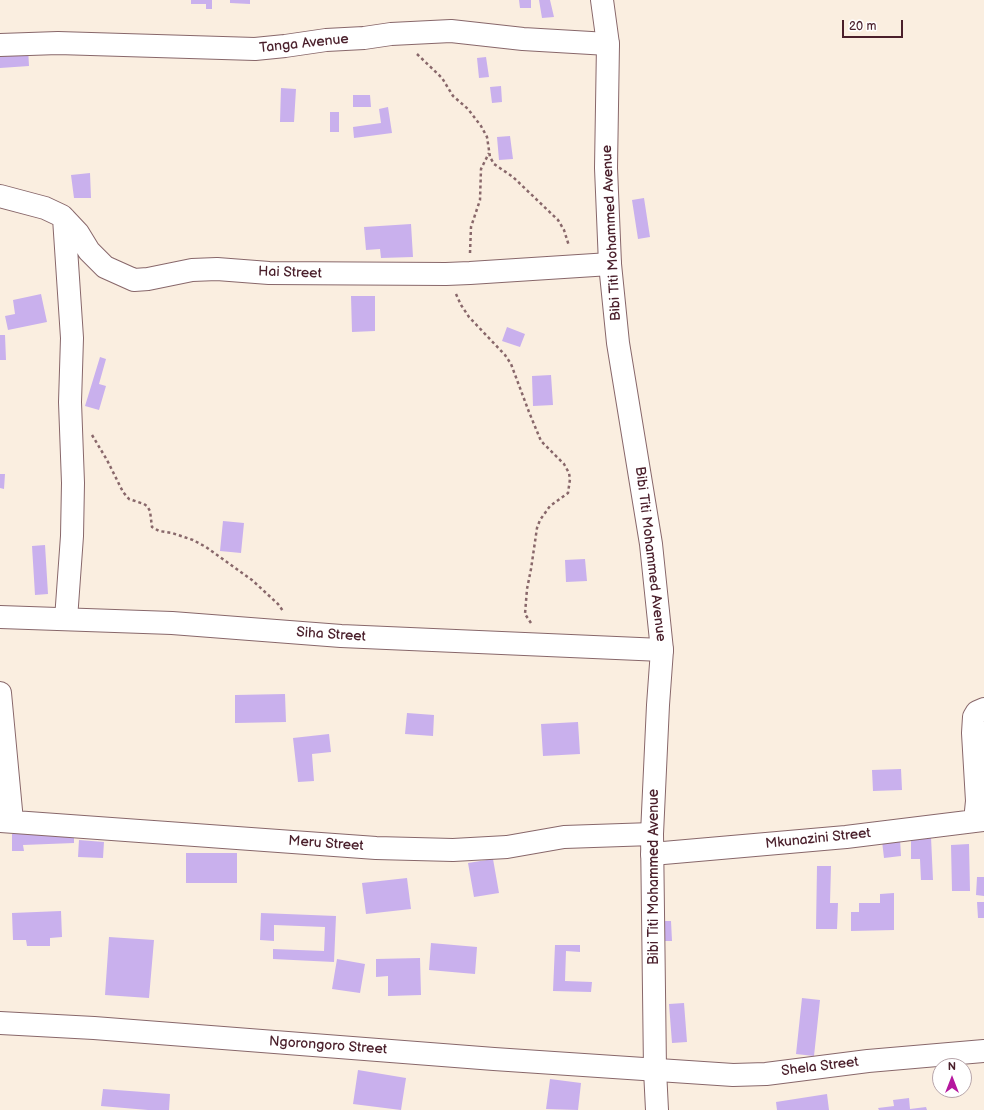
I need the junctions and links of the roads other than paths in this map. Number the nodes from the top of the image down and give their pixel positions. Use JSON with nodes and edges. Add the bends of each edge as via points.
{"nodes":[{"id":1,"x":602,"y":0,"type":"edge"},
{"id":2,"x":608,"y":44,"type":"junction"},
{"id":3,"x":0,"y":45,"type":"edge"},
{"id":4,"x":0,"y":196,"type":"edge"},
{"id":5,"x":64,"y":218,"type":"junction"},
{"id":6,"x":610,"y":264,"type":"junction"},
{"id":7,"x":0,"y":617,"type":"edge"},
{"id":8,"x":66,"y":619,"type":"junction"},
{"id":9,"x":662,"y":650,"type":"junction"},
{"id":10,"x":0,"y":693,"type":"edge"},
{"id":11,"x":984,"y":709,"type":"edge"},
{"id":12,"x":6,"y":821,"type":"edge"},
{"id":13,"x":979,"y":821,"type":"edge"},
{"id":14,"x":652,"y":844,"type":"junction"},
{"id":15,"x":0,"y":1023,"type":"edge"},
{"id":16,"x":984,"y":1051,"type":"edge"},
{"id":17,"x":655,"y":1070,"type":"junction"},
{"id":18,"x":657,"y":1110,"type":"edge"}],
"edges":[{"from":1,"to":2,"type":"street","name":"Bibi Titi Mohammed Avenue"},
{"from":2,"to":3,"type":"street","name":"Tanga Avenue","via":[[523,39],[451,31],[326,40],[255,49],[58,43]]},
{"from":2,"to":6,"type":"street","name":"Bibi Titi Mohammed Avenue","via":[[606,168]]},
{"from":4,"to":5,"type":"street","name":"Hai Street","via":[[45,208]]},
{"from":5,"to":6,"type":"street","name":"Hai Street","via":[[78,233],[89,251],[105,267],[134,280],[148,280],[192,270],[217,269],[269,273],[446,274]]},
{"from":5,"to":8,"type":"street","via":[[72,338],[73,483]]},
{"from":6,"to":9,"type":"street","name":"Bibi Titi Mohammed Avenue","via":[[618,343],[651,544]]},
{"from":7,"to":8,"type":"street","name":"Siha Street"},
{"from":8,"to":9,"type":"street","name":"Siha Street","via":[[172,623],[341,636]]},
{"from":9,"to":14,"type":"street","name":"Bibi Titi Mohammed Avenue"},
{"from":10,"to":12,"type":"street"},
{"from":11,"to":13,"type":"street","via":[[977,712],[974,717],[973,733]]},
{"from":12,"to":14,"type":"street","name":"Meru Street","via":[[376,848],[453,850],[507,847],[564,838]]},
{"from":13,"to":14,"type":"street","name":"Mkunazini Street","via":[[846,837]]},
{"from":14,"to":17,"type":"street","name":"Bibi Titi Mohammed Avenue"},
{"from":15,"to":17,"type":"street","name":"Ngorongoro Street"},
{"from":16,"to":17,"type":"street","name":"Shela Street","via":[[868,1061],[766,1074],[734,1075]]},
{"from":17,"to":18,"type":"street","name":"Bibi Titi Mohammed Avenue"}]}
